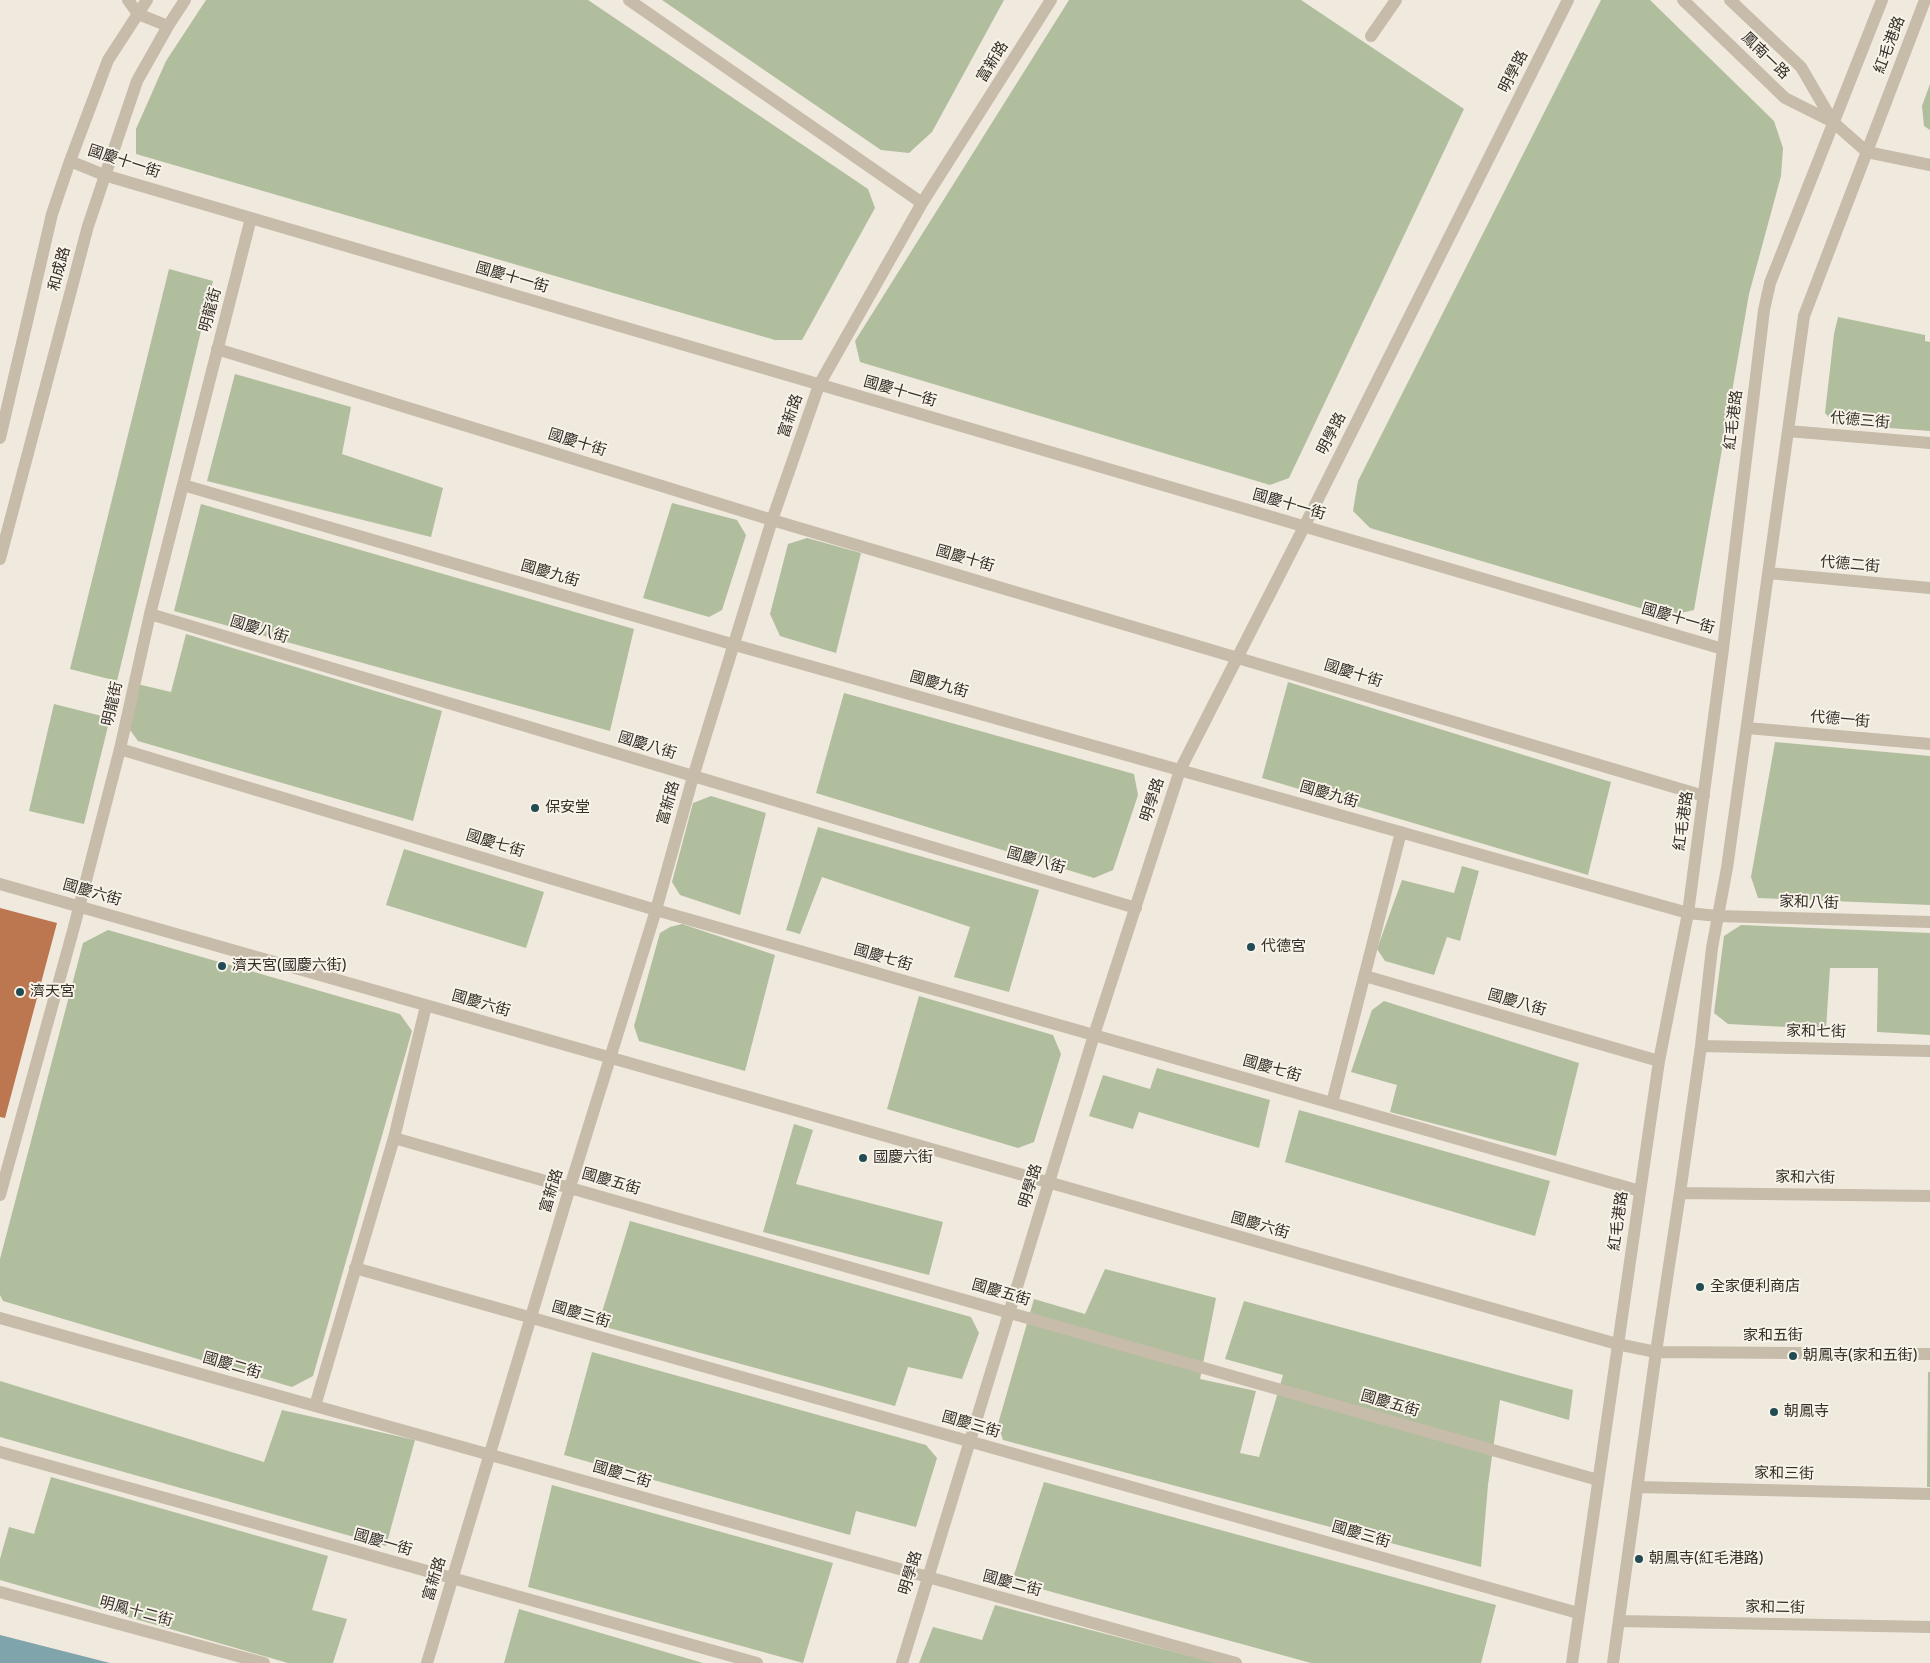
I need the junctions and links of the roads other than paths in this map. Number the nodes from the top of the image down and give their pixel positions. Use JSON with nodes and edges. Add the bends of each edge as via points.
{"nodes":[{"id":1,"x":128,"y":0,"type":"edge"},
{"id":2,"x":147,"y":0,"type":"edge"},
{"id":3,"x":185,"y":0,"type":"edge"},
{"id":4,"x":629,"y":0,"type":"edge"},
{"id":5,"x":1051,"y":0,"type":"edge"},
{"id":6,"x":1396,"y":0,"type":"edge"},
{"id":7,"x":1568,"y":0,"type":"edge"},
{"id":8,"x":1683,"y":0,"type":"edge"},
{"id":9,"x":1730,"y":0,"type":"edge"},
{"id":10,"x":1882,"y":0,"type":"edge"},
{"id":11,"x":1925,"y":0,"type":"edge"},
{"id":12,"x":138,"y":14,"type":"junction"},
{"id":13,"x":168,"y":26,"type":"junction"},
{"id":14,"x":1371,"y":36,"type":"dead end"},
{"id":15,"x":1833,"y":122,"type":"junction"},
{"id":16,"x":1867,"y":152,"type":"junction"},
{"id":17,"x":70,"y":161,"type":"junction"},
{"id":18,"x":1930,"y":165,"type":"edge"},
{"id":19,"x":104,"y":175,"type":"junction"},
{"id":20,"x":922,"y":203,"type":"junction"},
{"id":21,"x":252,"y":218,"type":"junction"},
{"id":22,"x":218,"y":349,"type":"junction"},
{"id":23,"x":819,"y":385,"type":"junction"},
{"id":24,"x":1788,"y":432,"type":"junction"},
{"id":25,"x":0,"y":438,"type":"edge"},
{"id":26,"x":1930,"y":443,"type":"edge"},
{"id":27,"x":183,"y":484,"type":"junction"},
{"id":28,"x":772,"y":520,"type":"junction"},
{"id":29,"x":1304,"y":527,"type":"junction"},
{"id":30,"x":0,"y":559,"type":"edge"},
{"id":31,"x":1768,"y":574,"type":"junction"},
{"id":32,"x":1930,"y":588,"type":"edge"},
{"id":33,"x":150,"y":614,"type":"junction"},
{"id":34,"x":735,"y":645,"type":"junction"},
{"id":35,"x":1723,"y":649,"type":"junction"},
{"id":36,"x":1236,"y":656,"type":"junction"},
{"id":37,"x":1746,"y":728,"type":"junction"},
{"id":38,"x":1930,"y":744,"type":"edge"},
{"id":39,"x":120,"y":749,"type":"junction"},
{"id":40,"x":1180,"y":770,"type":"junction"},
{"id":41,"x":693,"y":777,"type":"junction"},
{"id":42,"x":1704,"y":796,"type":"junction"},
{"id":43,"x":1401,"y":832,"type":"junction"},
{"id":44,"x":0,"y":884,"type":"edge"},
{"id":45,"x":80,"y":906,"type":"junction"},
{"id":46,"x":1136,"y":908,"type":"junction"},
{"id":47,"x":656,"y":910,"type":"junction"},
{"id":48,"x":1688,"y":914,"type":"junction"},
{"id":49,"x":1718,"y":916,"type":"junction"},
{"id":50,"x":1930,"y":922,"type":"edge"},
{"id":51,"x":1365,"y":976,"type":"junction"},
{"id":52,"x":426,"y":1006,"type":"junction"},
{"id":53,"x":1094,"y":1035,"type":"junction"},
{"id":54,"x":1701,"y":1046,"type":"junction"},
{"id":55,"x":1930,"y":1051,"type":"edge"},
{"id":56,"x":611,"y":1058,"type":"junction"},
{"id":57,"x":1659,"y":1061,"type":"junction"},
{"id":58,"x":1332,"y":1103,"type":"junction"},
{"id":59,"x":394,"y":1138,"type":"junction"},
{"id":60,"x":2,"y":1175,"type":"edge"},
{"id":61,"x":1049,"y":1182,"type":"junction"},
{"id":62,"x":570,"y":1187,"type":"junction"},
{"id":63,"x":1640,"y":1191,"type":"junction"},
{"id":64,"x":1680,"y":1193,"type":"junction"},
{"id":65,"x":0,"y":1195,"type":"edge"},
{"id":66,"x":1930,"y":1196,"type":"edge"},
{"id":67,"x":355,"y":1268,"type":"junction"},
{"id":68,"x":1009,"y":1312,"type":"junction"},
{"id":69,"x":0,"y":1318,"type":"edge"},
{"id":70,"x":531,"y":1318,"type":"junction"},
{"id":71,"x":1617,"y":1344,"type":"junction"},
{"id":72,"x":1656,"y":1352,"type":"junction"},
{"id":73,"x":1930,"y":1354,"type":"edge"},
{"id":74,"x":315,"y":1406,"type":"junction"},
{"id":75,"x":969,"y":1441,"type":"junction"},
{"id":76,"x":0,"y":1452,"type":"edge"},
{"id":77,"x":490,"y":1455,"type":"junction"},
{"id":78,"x":1598,"y":1480,"type":"junction"},
{"id":79,"x":1638,"y":1487,"type":"junction"},
{"id":80,"x":1930,"y":1494,"type":"edge"},
{"id":81,"x":927,"y":1578,"type":"junction"},
{"id":82,"x":452,"y":1579,"type":"junction"},
{"id":83,"x":0,"y":1592,"type":"edge"},
{"id":84,"x":1578,"y":1613,"type":"junction"},
{"id":85,"x":1620,"y":1621,"type":"junction"},
{"id":86,"x":1930,"y":1627,"type":"edge"},
{"id":87,"x":264,"y":1663,"type":"edge"},
{"id":88,"x":428,"y":1663,"type":"edge"},
{"id":89,"x":757,"y":1663,"type":"edge"},
{"id":90,"x":902,"y":1663,"type":"edge"},
{"id":91,"x":1236,"y":1663,"type":"edge"},
{"id":92,"x":1572,"y":1663,"type":"edge"},
{"id":93,"x":1613,"y":1663,"type":"edge"}],
"edges":[{"from":1,"to":12,"type":"street"},
{"from":2,"to":12,"type":"street","name":"和成路"},
{"from":3,"to":13,"type":"street","name":"和成路"},
{"from":4,"to":20,"type":"street"},
{"from":5,"to":20,"type":"street","name":"富新路"},
{"from":6,"to":14,"type":"street"},
{"from":7,"to":29,"type":"street","name":"明學路"},
{"from":8,"to":15,"type":"street","name":"鳳南一路","via":[[1785,98]]},
{"from":9,"to":15,"type":"street","name":"鳳南一路","via":[[1801,68]]},
{"from":10,"to":15,"type":"street","name":"紅毛港路"},
{"from":11,"to":16,"type":"street","name":"紅毛港路"},
{"from":12,"to":13,"type":"street"},
{"from":12,"to":17,"type":"street","name":"和成路","via":[[108,60]]},
{"from":13,"to":19,"type":"street","name":"和成路","via":[[137,81]]},
{"from":15,"to":16,"type":"street","name":"鳳南一路"},
{"from":15,"to":35,"type":"street","name":"紅毛港路","via":[[1770,283],[1764,310]]},
{"from":16,"to":18,"type":"street","name":"鳳南一路"},
{"from":16,"to":24,"type":"street","name":"紅毛港路","via":[[1804,316]]},
{"from":17,"to":19,"type":"street","name":"國慶十一街"},
{"from":17,"to":25,"type":"street","name":"和成路","via":[[52,214]]},
{"from":19,"to":21,"type":"street","name":"國慶十一街"},
{"from":19,"to":30,"type":"street","name":"和成路"},
{"from":20,"to":23,"type":"street","name":"富新路"},
{"from":21,"to":22,"type":"street","name":"明龍街"},
{"from":21,"to":23,"type":"street","name":"國慶十一街"},
{"from":22,"to":27,"type":"street","name":"明龍街"},
{"from":22,"to":28,"type":"street","name":"國慶十街"},
{"from":23,"to":28,"type":"street","name":"富新路"},
{"from":23,"to":29,"type":"street","name":"國慶十一街"},
{"from":24,"to":26,"type":"street","name":"代德三街"},
{"from":24,"to":31,"type":"street","name":"紅毛港路"},
{"from":27,"to":33,"type":"street","name":"明龍街"},
{"from":27,"to":34,"type":"street","name":"國慶九街"},
{"from":28,"to":34,"type":"street","name":"富新路"},
{"from":28,"to":36,"type":"street","name":"國慶十街"},
{"from":29,"to":35,"type":"street","name":"國慶十一街"},
{"from":29,"to":36,"type":"street","name":"明學路"},
{"from":31,"to":32,"type":"street","name":"代德二街"},
{"from":31,"to":37,"type":"street","name":"紅毛港路"},
{"from":33,"to":39,"type":"street","name":"明龍街"},
{"from":33,"to":41,"type":"street","name":"國慶八街"},
{"from":34,"to":40,"type":"street","name":"國慶九街"},
{"from":34,"to":41,"type":"street","name":"富新路"},
{"from":35,"to":42,"type":"street","name":"紅毛港路"},
{"from":36,"to":40,"type":"street","name":"明學路"},
{"from":36,"to":42,"type":"street","name":"國慶十街"},
{"from":37,"to":38,"type":"street","name":"代德一街"},
{"from":37,"to":49,"type":"street","name":"紅毛港路"},
{"from":39,"to":45,"type":"street","name":"明龍街"},
{"from":39,"to":47,"type":"street","name":"國慶七街"},
{"from":40,"to":43,"type":"street","name":"國慶九街"},
{"from":40,"to":46,"type":"street","name":"明學路"},
{"from":41,"to":46,"type":"street","name":"國慶八街"},
{"from":41,"to":47,"type":"street","name":"富新路"},
{"from":42,"to":48,"type":"street","name":"紅毛港路"},
{"from":43,"to":48,"type":"street","name":"國慶九街"},
{"from":43,"to":51,"type":"street"},
{"from":44,"to":45,"type":"street","name":"國慶六街"},
{"from":45,"to":52,"type":"street","name":"國慶六街"},
{"from":45,"to":60,"type":"street","name":"明龍街"},
{"from":46,"to":53,"type":"street","name":"明學路"},
{"from":47,"to":53,"type":"street","name":"國慶七街"},
{"from":47,"to":56,"type":"street","name":"富新路"},
{"from":48,"to":49,"type":"street","name":"家和八街"},
{"from":48,"to":57,"type":"street","name":"紅毛港路"},
{"from":49,"to":50,"type":"street","name":"家和八街"},
{"from":49,"to":54,"type":"street","name":"紅毛港路"},
{"from":51,"to":57,"type":"street","name":"國慶八街"},
{"from":51,"to":58,"type":"street"},
{"from":52,"to":56,"type":"street","name":"國慶六街"},
{"from":52,"to":59,"type":"street"},
{"from":53,"to":58,"type":"street","name":"國慶七街"},
{"from":53,"to":61,"type":"street","name":"明學路"},
{"from":54,"to":55,"type":"street","name":"家和七街"},
{"from":54,"to":64,"type":"street","name":"紅毛港路"},
{"from":56,"to":61,"type":"street","name":"國慶六街"},
{"from":56,"to":62,"type":"street","name":"富新路"},
{"from":57,"to":63,"type":"street","name":"紅毛港路"},
{"from":58,"to":63,"type":"street","name":"國慶七街"},
{"from":59,"to":62,"type":"street","name":"國慶五街"},
{"from":59,"to":67,"type":"street"},
{"from":60,"to":65,"type":"street","name":"明龍街"},
{"from":61,"to":68,"type":"street","name":"明學路"},
{"from":61,"to":71,"type":"street","name":"國慶六街"},
{"from":62,"to":68,"type":"street","name":"國慶五街"},
{"from":62,"to":70,"type":"street","name":"富新路"},
{"from":63,"to":71,"type":"street","name":"紅毛港路"},
{"from":64,"to":66,"type":"street","name":"家和六街"},
{"from":64,"to":72,"type":"street","name":"紅毛港路"},
{"from":67,"to":70,"type":"street","name":"國慶三街"},
{"from":67,"to":74,"type":"street"},
{"from":68,"to":75,"type":"street","name":"明學路"},
{"from":68,"to":78,"type":"street","name":"國慶五街"},
{"from":69,"to":74,"type":"street","name":"國慶二街"},
{"from":70,"to":75,"type":"street","name":"國慶三街"},
{"from":70,"to":77,"type":"street","name":"富新路"},
{"from":71,"to":72,"type":"street","name":"家和五街"},
{"from":71,"to":78,"type":"street","name":"紅毛港路"},
{"from":72,"to":73,"type":"street","name":"家和五街"},
{"from":72,"to":79,"type":"street","name":"紅毛港路"},
{"from":74,"to":77,"type":"street","name":"國慶二街"},
{"from":75,"to":81,"type":"street","name":"明學路"},
{"from":75,"to":84,"type":"street","name":"國慶三街"},
{"from":76,"to":82,"type":"street","name":"國慶一街"},
{"from":77,"to":81,"type":"street","name":"國慶二街"},
{"from":77,"to":82,"type":"street","name":"富新路"},
{"from":78,"to":84,"type":"street","name":"紅毛港路"},
{"from":79,"to":80,"type":"street","name":"家和三街"},
{"from":79,"to":85,"type":"street","name":"紅毛港路"},
{"from":81,"to":90,"type":"street","name":"明學路"},
{"from":81,"to":91,"type":"street","name":"國慶二街"},
{"from":82,"to":88,"type":"street","name":"富新路"},
{"from":82,"to":89,"type":"street","name":"國慶一街"},
{"from":83,"to":87,"type":"street","name":"明鳳十二街"},
{"from":84,"to":92,"type":"street","name":"紅毛港路"},
{"from":85,"to":86,"type":"street","name":"家和二街"},
{"from":85,"to":93,"type":"street","name":"紅毛港路"}]}
